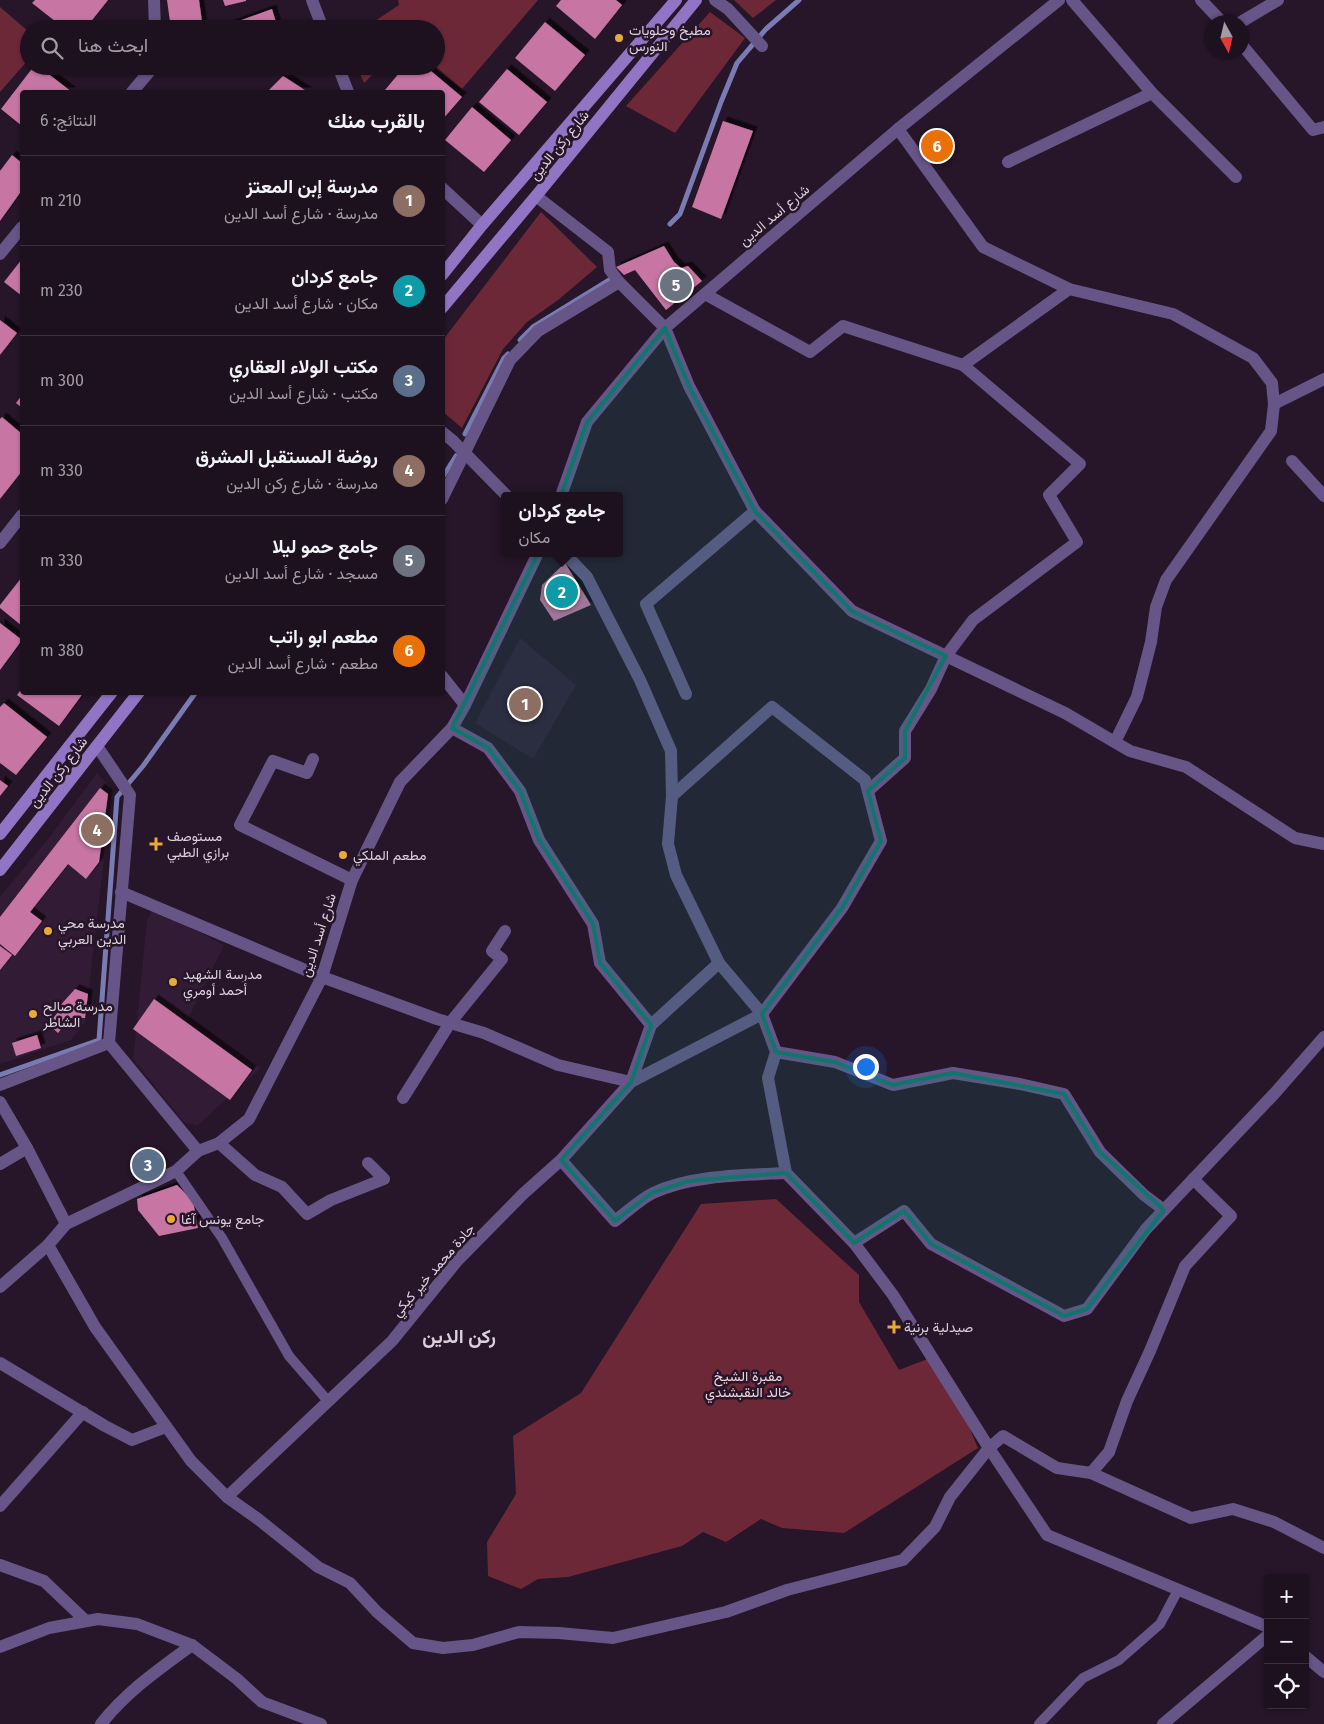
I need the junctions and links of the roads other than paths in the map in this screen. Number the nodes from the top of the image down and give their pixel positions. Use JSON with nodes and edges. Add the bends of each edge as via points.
{"nodes":[{"id":1,"x":154,"y":0,"type":"edge"},
{"id":2,"x":312,"y":0,"type":"edge"},
{"id":3,"x":676,"y":0,"type":"edge"},
{"id":4,"x":696,"y":0,"type":"edge"},
{"id":5,"x":715,"y":0,"type":"edge"},
{"id":6,"x":1059,"y":0,"type":"edge"},
{"id":7,"x":1072,"y":0,"type":"edge"},
{"id":8,"x":1201,"y":0,"type":"edge"},
{"id":9,"x":1278,"y":0,"type":"edge"},
{"id":10,"x":1215,"y":15,"type":"edge"},
{"id":11,"x":1249,"y":17,"type":"edge"},
{"id":12,"x":155,"y":20,"type":"edge"},
{"id":13,"x":320,"y":20,"type":"edge"},
{"id":14,"x":762,"y":46,"type":"dead end"},
{"id":15,"x":1249,"y":53,"type":"edge"},
{"id":16,"x":146,"y":75,"type":"edge"},
{"id":17,"x":341,"y":75,"type":"edge"},
{"id":18,"x":134,"y":90,"type":"edge"},
{"id":19,"x":347,"y":90,"type":"edge"},
{"id":20,"x":1152,"y":93,"type":"junction"},
{"id":21,"x":1324,"y":127,"type":"edge"},
{"id":22,"x":898,"y":129,"type":"junction"},
{"id":23,"x":1008,"y":162,"type":"dead end"},
{"id":24,"x":1236,"y":177,"type":"dead end"},
{"id":25,"x":445,"y":191,"type":"edge"},
{"id":26,"x":536,"y":196,"type":"junction"},
{"id":27,"x":482,"y":225,"type":"junction"},
{"id":28,"x":20,"y":229,"type":"edge"},
{"id":29,"x":0,"y":254,"type":"edge"},
{"id":30,"x":445,"y":271,"type":"edge"},
{"id":31,"x":619,"y":282,"type":"junction"},
{"id":32,"x":1068,"y":289,"type":"junction"},
{"id":33,"x":704,"y":294,"type":"junction"},
{"id":34,"x":445,"y":304,"type":"edge"},
{"id":35,"x":665,"y":328,"type":"junction"},
{"id":36,"x":963,"y":365,"type":"junction"},
{"id":37,"x":1324,"y":379,"type":"edge"},
{"id":38,"x":1274,"y":404,"type":"junction"},
{"id":39,"x":445,"y":435,"type":"edge"},
{"id":40,"x":465,"y":454,"type":"junction"},
{"id":41,"x":1292,"y":461,"type":"dead end"},
{"id":42,"x":504,"y":492,"type":"edge"},
{"id":43,"x":562,"y":492,"type":"edge"},
{"id":44,"x":445,"y":493,"type":"edge"},
{"id":45,"x":1324,"y":496,"type":"edge"},
{"id":46,"x":754,"y":511,"type":"junction"},
{"id":47,"x":20,"y":518,"type":"edge"},
{"id":48,"x":0,"y":543,"type":"edge"},
{"id":49,"x":536,"y":557,"type":"edge"},
{"id":50,"x":568,"y":557,"type":"edge"},
{"id":51,"x":946,"y":656,"type":"junction"},
{"id":52,"x":445,"y":680,"type":"edge"},
{"id":53,"x":686,"y":694,"type":"dead end"},
{"id":54,"x":110,"y":695,"type":"edge"},
{"id":55,"x":137,"y":695,"type":"edge"},
{"id":56,"x":465,"y":705,"type":"junction"},
{"id":57,"x":452,"y":728,"type":"junction"},
{"id":58,"x":1115,"y":742,"type":"junction"},
{"id":59,"x":97,"y":746,"type":"junction"},
{"id":60,"x":313,"y":759,"type":"dead end"},
{"id":61,"x":868,"y":791,"type":"junction"},
{"id":62,"x":672,"y":796,"type":"junction"},
{"id":63,"x":0,"y":834,"type":"edge"},
{"id":64,"x":1324,"y":844,"type":"edge"},
{"id":65,"x":0,"y":870,"type":"edge"},
{"id":66,"x":352,"y":880,"type":"junction"},
{"id":67,"x":120,"y":892,"type":"junction"},
{"id":68,"x":506,"y":931,"type":"dead end"},
{"id":69,"x":719,"y":963,"type":"junction"},
{"id":70,"x":322,"y":977,"type":"junction"},
{"id":71,"x":762,"y":1014,"type":"junction"},
{"id":72,"x":450,"y":1022,"type":"junction"},
{"id":73,"x":651,"y":1025,"type":"junction"},
{"id":74,"x":1324,"y":1037,"type":"edge"},
{"id":75,"x":109,"y":1043,"type":"junction"},
{"id":76,"x":776,"y":1052,"type":"junction"},
{"id":77,"x":630,"y":1082,"type":"junction"},
{"id":78,"x":0,"y":1085,"type":"edge"},
{"id":79,"x":403,"y":1098,"type":"dead end"},
{"id":80,"x":0,"y":1102,"type":"edge"},
{"id":81,"x":219,"y":1142,"type":"junction"},
{"id":82,"x":26,"y":1148,"type":"junction"},
{"id":83,"x":198,"y":1152,"type":"junction"},
{"id":84,"x":561,"y":1160,"type":"junction"},
{"id":85,"x":368,"y":1163,"type":"dead end"},
{"id":86,"x":0,"y":1164,"type":"edge"},
{"id":87,"x":176,"y":1171,"type":"junction"},
{"id":88,"x":786,"y":1173,"type":"junction"},
{"id":89,"x":1192,"y":1179,"type":"junction"},
{"id":90,"x":1164,"y":1210,"type":"junction"},
{"id":91,"x":66,"y":1224,"type":"junction"},
{"id":92,"x":854,"y":1243,"type":"junction"},
{"id":93,"x":48,"y":1245,"type":"junction"},
{"id":94,"x":0,"y":1286,"type":"edge"},
{"id":95,"x":0,"y":1363,"type":"edge"},
{"id":96,"x":328,"y":1401,"type":"junction"},
{"id":97,"x":83,"y":1412,"type":"junction"},
{"id":98,"x":166,"y":1427,"type":"junction"},
{"id":99,"x":989,"y":1448,"type":"junction"},
{"id":100,"x":1092,"y":1473,"type":"junction"},
{"id":101,"x":227,"y":1497,"type":"junction"},
{"id":102,"x":0,"y":1506,"type":"edge"},
{"id":103,"x":1324,"y":1548,"type":"edge"},
{"id":104,"x":0,"y":1564,"type":"edge"},
{"id":105,"x":1178,"y":1590,"type":"junction"},
{"id":106,"x":86,"y":1621,"type":"junction"},
{"id":107,"x":1264,"y":1625,"type":"edge"},
{"id":108,"x":1264,"y":1638,"type":"edge"},
{"id":109,"x":192,"y":1646,"type":"junction"},
{"id":110,"x":0,"y":1647,"type":"edge"},
{"id":111,"x":1309,"y":1659,"type":"edge"},
{"id":112,"x":1324,"y":1672,"type":"edge"},
{"id":113,"x":100,"y":1724,"type":"edge"},
{"id":114,"x":321,"y":1724,"type":"edge"},
{"id":115,"x":1039,"y":1724,"type":"edge"},
{"id":116,"x":1163,"y":1724,"type":"edge"}],
"edges":[{"from":1,"to":12,"type":"street"},
{"from":2,"to":13,"type":"street"},
{"from":3,"to":27,"type":"main road","name":"شارع ركن الدين"},
{"from":4,"to":26,"type":"main road","name":"شارع ركن الدين"},
{"from":5,"to":14,"type":"street","via":[[728,9]]},
{"from":6,"to":22,"type":"street","name":"شارع أسد الدين"},
{"from":7,"to":20,"type":"street"},
{"from":8,"to":10,"type":"street"},
{"from":9,"to":11,"type":"street"},
{"from":15,"to":21,"type":"street","via":[[1313,130]]},
{"from":16,"to":18,"type":"street"},
{"from":17,"to":19,"type":"street"},
{"from":20,"to":23,"type":"street"},
{"from":20,"to":24,"type":"street"},
{"from":22,"to":32,"type":"street","via":[[983,247]]},
{"from":22,"to":33,"type":"street","name":"شارع أسد الدين"},
{"from":25,"to":27,"type":"street"},
{"from":26,"to":31,"type":"street","via":[[608,252],[610,270]]},
{"from":26,"to":34,"type":"main road","name":"شارع ركن الدين"},
{"from":27,"to":30,"type":"main road","name":"شارع ركن الدين"},
{"from":28,"to":29,"type":"street"},
{"from":31,"to":35,"type":"street"},
{"from":31,"to":40,"type":"street","via":[[538,331],[510,360]]},
{"from":32,"to":36,"type":"street"},
{"from":32,"to":38,"type":"street","via":[[1173,314],[1254,358],[1272,383]]},
{"from":33,"to":35,"type":"street","name":"شارع أسد الدين"},
{"from":33,"to":36,"type":"street","via":[[810,352],[843,326]]},
{"from":35,"to":43,"type":"street","name":"شارع أسد الدين","via":[[587,422]]},
{"from":35,"to":46,"type":"street","via":[[689,386]]},
{"from":36,"to":51,"type":"street","via":[[1080,464],[1049,495],[1077,542],[973,620]]},
{"from":37,"to":38,"type":"street"},
{"from":38,"to":58,"type":"street","via":[[1271,431],[1166,580],[1156,607],[1137,697]]},
{"from":39,"to":40,"type":"street"},
{"from":40,"to":42,"type":"street"},
{"from":40,"to":44,"type":"street"},
{"from":41,"to":45,"type":"street"},
{"from":46,"to":51,"type":"street","via":[[852,611]]},
{"from":46,"to":53,"type":"street","via":[[646,604]]},
{"from":47,"to":48,"type":"street"},
{"from":49,"to":56,"type":"street","name":"شارع أسد الدين"},
{"from":50,"to":62,"type":"street","via":[[587,577],[640,680],[671,751]]},
{"from":51,"to":58,"type":"street","via":[[1065,713]]},
{"from":51,"to":61,"type":"street","via":[[931,689],[905,731],[905,758]]},
{"from":52,"to":56,"type":"street"},
{"from":54,"to":63,"type":"main road","name":"شارع ركن الدين"},
{"from":55,"to":59,"type":"main road","name":"شارع ركن الدين"},
{"from":56,"to":57,"type":"street","name":"شارع أسد الدين"},
{"from":57,"to":66,"type":"street","name":"شارع أسد الدين","via":[[400,782]]},
{"from":57,"to":73,"type":"street","via":[[488,748],[520,791],[539,840],[593,924],[600,963]]},
{"from":58,"to":64,"type":"street","via":[[1130,751],[1186,767],[1295,838]]},
{"from":59,"to":65,"type":"main road","name":"شارع ركن الدين"},
{"from":59,"to":67,"type":"street","via":[[130,795]]},
{"from":60,"to":66,"type":"street","via":[[307,773],[273,761],[240,825]]},
{"from":61,"to":62,"type":"street","via":[[865,780],[772,707]]},
{"from":61,"to":71,"type":"street","via":[[881,841],[842,908]]},
{"from":62,"to":69,"type":"street","via":[[668,844],[676,876]]},
{"from":66,"to":70,"type":"street","name":"شارع أسد الدين"},
{"from":67,"to":70,"type":"street"},
{"from":67,"to":75,"type":"street"},
{"from":68,"to":72,"type":"street","via":[[492,951],[502,959]]},
{"from":69,"to":71,"type":"street"},
{"from":69,"to":73,"type":"street"},
{"from":70,"to":72,"type":"street"},
{"from":70,"to":81,"type":"street","name":"شارع أسد الدين","via":[[249,1118]]},
{"from":71,"to":76,"type":"street"},
{"from":71,"to":77,"type":"street"},
{"from":72,"to":77,"type":"street","via":[[558,1065]]},
{"from":72,"to":79,"type":"street"},
{"from":73,"to":77,"type":"street"},
{"from":74,"to":89,"type":"street"},
{"from":75,"to":78,"type":"street"},
{"from":75,"to":83,"type":"street"},
{"from":76,"to":88,"type":"street","via":[[768,1078]]},
{"from":76,"to":90,"type":"street","via":[[835,1062],[892,1085],[953,1073],[1064,1094],[1100,1152]]},
{"from":77,"to":84,"type":"street","name":"جادة محمد خير كيكي"},
{"from":80,"to":82,"type":"street"},
{"from":81,"to":83,"type":"street","name":"شارع أسد الدين"},
{"from":81,"to":85,"type":"street","via":[[255,1175],[282,1187],[307,1214],[384,1179]]},
{"from":82,"to":86,"type":"street"},
{"from":82,"to":91,"type":"street"},
{"from":83,"to":87,"type":"street","name":"شارع أسد الدين"},
{"from":84,"to":88,"type":"street","via":[[615,1221],[652,1193],[688,1182]]},
{"from":84,"to":96,"type":"street","name":"جادة محمد خير كيكي","via":[[457,1261],[392,1341]]},
{"from":87,"to":91,"type":"street","name":"شارع أسد الدين"},
{"from":87,"to":96,"type":"lane","via":[[222,1238],[289,1356]]},
{"from":88,"to":92,"type":"street"},
{"from":89,"to":90,"type":"street"},
{"from":89,"to":100,"type":"street","via":[[1231,1216],[1185,1266],[1127,1401],[1109,1452]]},
{"from":90,"to":92,"type":"street","via":[[1146,1229],[1087,1309],[1064,1316],[931,1244],[904,1211]]},
{"from":91,"to":93,"type":"street","name":"شارع أسد الدين"},
{"from":92,"to":99,"type":"street","via":[[893,1295]]},
{"from":93,"to":94,"type":"street","name":"شارع أسد الدين"},
{"from":93,"to":98,"type":"street","via":[[95,1327]]},
{"from":95,"to":97,"type":"street"},
{"from":96,"to":101,"type":"street","name":"جادة محمد خير كيكي"},
{"from":97,"to":98,"type":"street","via":[[132,1440]]},
{"from":97,"to":102,"type":"street"},
{"from":98,"to":101,"type":"street","via":[[191,1461]]},
{"from":99,"to":100,"type":"street","via":[[1003,1436],[1057,1468]]},
{"from":99,"to":101,"type":"street","via":[[950,1497],[935,1527],[903,1560],[787,1590],[726,1612],[613,1638],[519,1632],[473,1645],[443,1648],[413,1643],[350,1583],[318,1566]]},
{"from":99,"to":105,"type":"street","via":[[1047,1535]]},
{"from":100,"to":103,"type":"street","via":[[1191,1518],[1233,1509],[1274,1522]]},
{"from":104,"to":106,"type":"street","via":[[44,1581]]},
{"from":105,"to":107,"type":"street"},
{"from":105,"to":115,"type":"lane","via":[[1160,1624],[1119,1660],[1083,1678]]},
{"from":106,"to":109,"type":"street","via":[[98,1619],[138,1624]]},
{"from":106,"to":110,"type":"street","via":[[49,1628]]},
{"from":108,"to":116,"type":"street"},
{"from":109,"to":113,"type":"street","via":[[155,1672],[113,1708]]},
{"from":109,"to":114,"type":"street","via":[[262,1702]]},
{"from":111,"to":112,"type":"street"}]}
